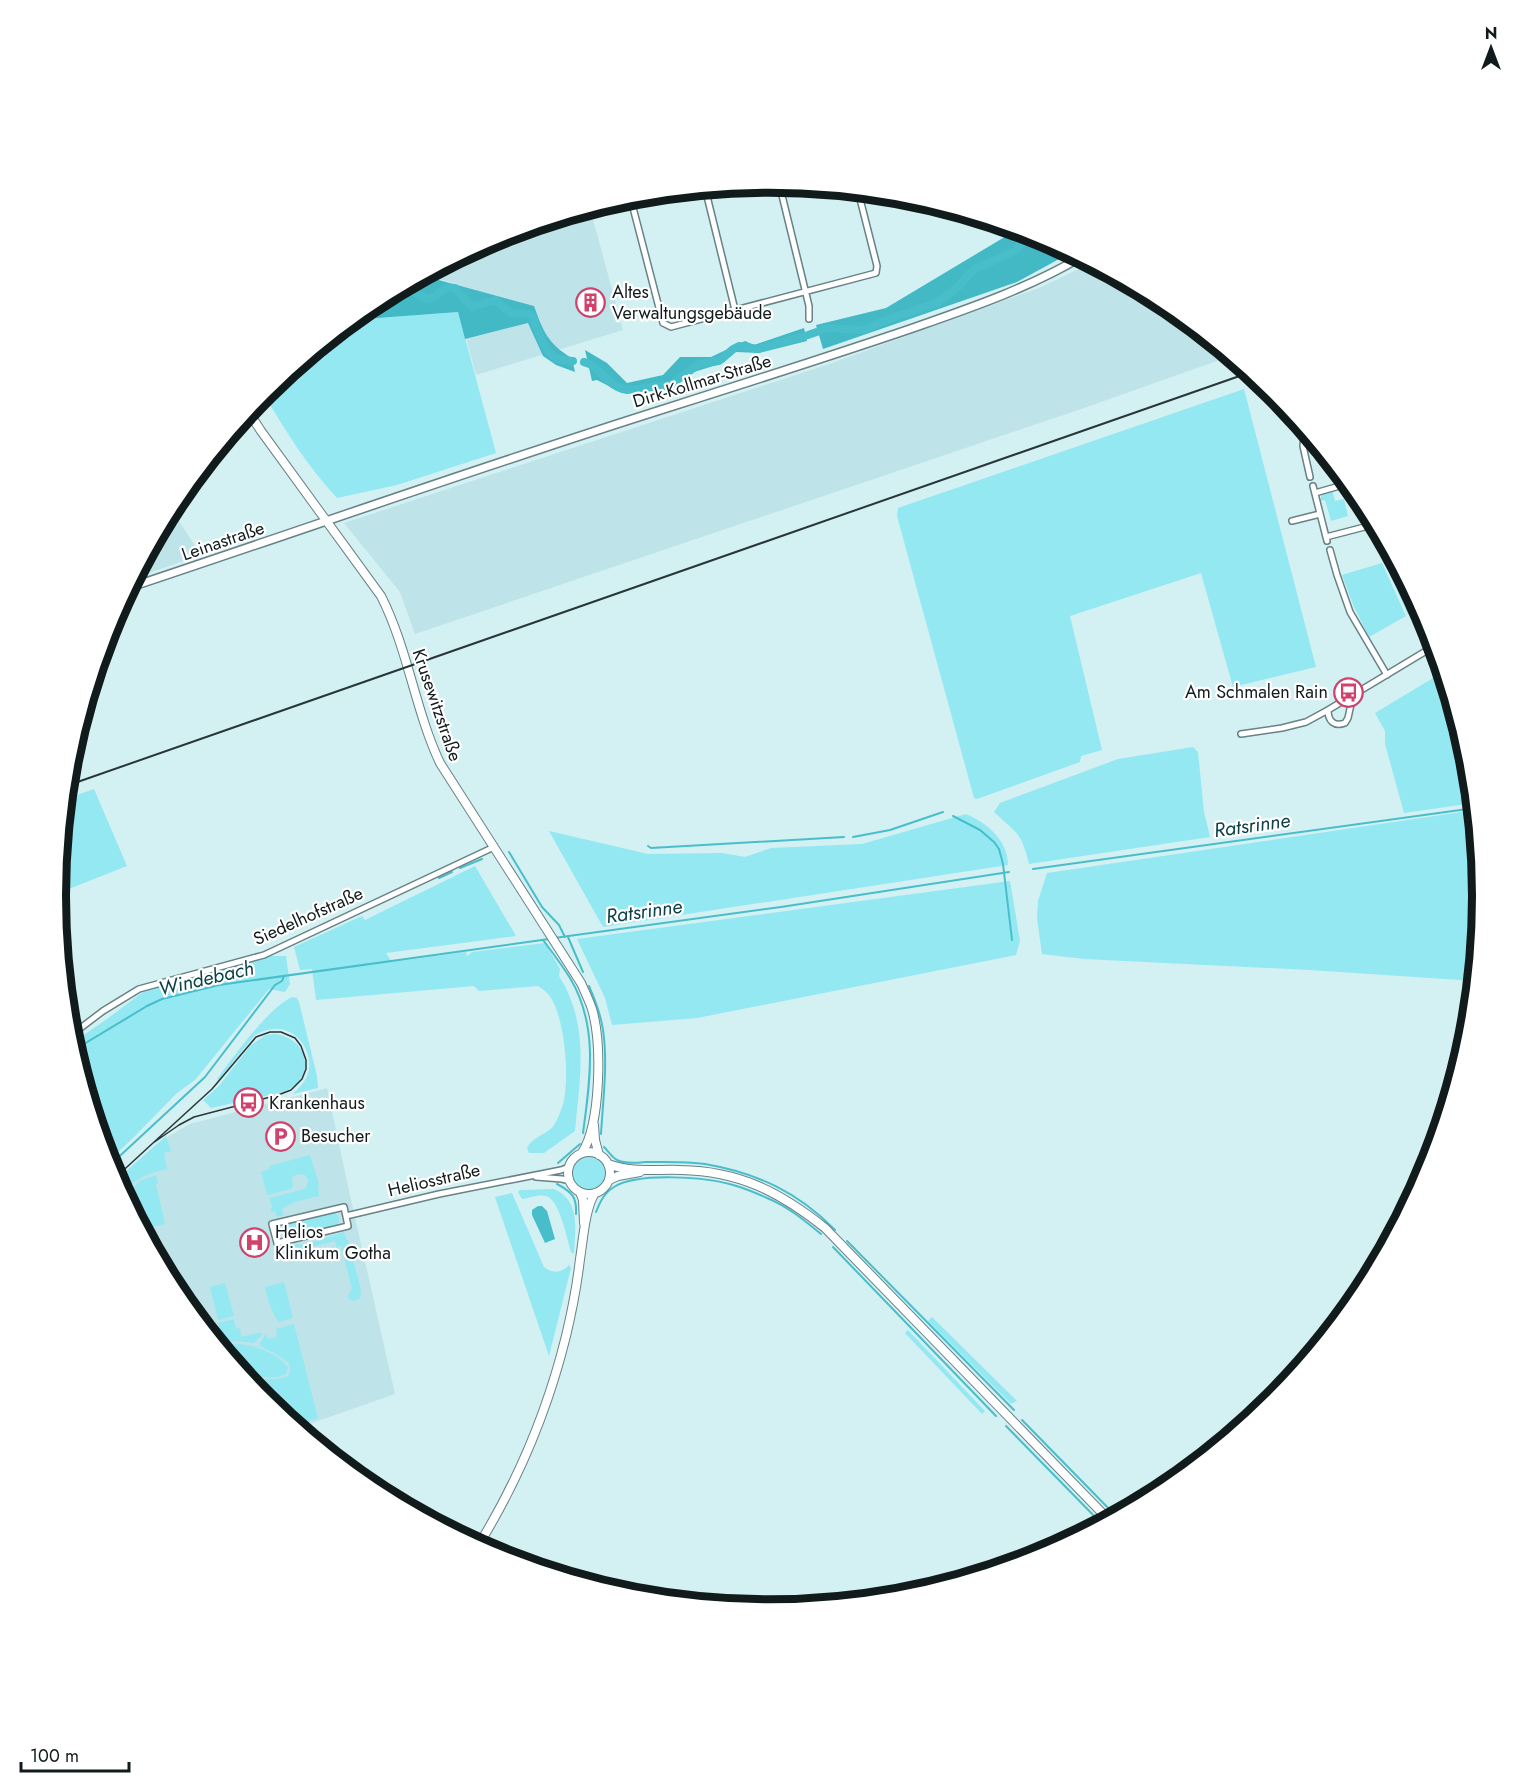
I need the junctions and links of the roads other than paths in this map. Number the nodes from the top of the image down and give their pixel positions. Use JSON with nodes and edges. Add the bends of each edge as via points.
{"nodes":[{"id":1,"x":782,"y":193,"type":"edge"},
{"id":2,"x":707,"y":196,"type":"edge"},
{"id":3,"x":860,"y":199,"type":"edge"},
{"id":4,"x":633,"y":206,"type":"edge"},
{"id":5,"x":1073,"y":261,"type":"edge"},
{"id":6,"x":806,"y":291,"type":"junction"},
{"id":7,"x":735,"y":310,"type":"junction"},
{"id":8,"x":809,"y":319,"type":"dead end"},
{"id":9,"x":253,"y":419,"type":"edge"},
{"id":10,"x":1304,"y":439,"type":"edge"},
{"id":11,"x":1310,"y":477,"type":"dead end"},
{"id":12,"x":1340,"y":485,"type":"edge"},
{"id":13,"x":1320,"y":514,"type":"junction"},
{"id":14,"x":327,"y":520,"type":"junction"},
{"id":15,"x":1292,"y":521,"type":"dead end"},
{"id":16,"x":1368,"y":527,"type":"edge"},
{"id":17,"x":1330,"y":550,"type":"dead end"},
{"id":18,"x":139,"y":584,"type":"edge"},
{"id":19,"x":1428,"y":650,"type":"edge"},
{"id":20,"x":1387,"y":675,"type":"junction"},
{"id":21,"x":1353,"y":695,"type":"junction"},
{"id":22,"x":1328,"y":710,"type":"junction"},
{"id":23,"x":1241,"y":734,"type":"dead end"},
{"id":24,"x":494,"y":847,"type":"junction"},
{"id":25,"x":79,"y":1029,"type":"edge"},
{"id":26,"x":593,"y":1120,"type":"junction"},
{"id":27,"x":582,"y":1153,"type":"junction"},
{"id":28,"x":599,"y":1155,"type":"junction"},
{"id":29,"x":608,"y":1164,"type":"junction"},
{"id":30,"x":569,"y":1167,"type":"junction"},
{"id":31,"x":648,"y":1170,"type":"junction"},
{"id":32,"x":529,"y":1177,"type":"junction"},
{"id":33,"x":609,"y":1180,"type":"junction"},
{"id":34,"x":570,"y":1181,"type":"junction"},
{"id":35,"x":580,"y":1192,"type":"junction"},
{"id":36,"x":595,"y":1193,"type":"junction"},
{"id":37,"x":346,"y":1216,"type":"junction"},
{"id":38,"x":584,"y":1228,"type":"junction"},
{"id":39,"x":1104,"y":1515,"type":"edge"},
{"id":40,"x":483,"y":1538,"type":"edge"}],
"edges":[{"from":1,"to":6,"type":"street"},
{"from":2,"to":7,"type":"street"},
{"from":3,"to":6,"type":"street","via":[[876,273]]},
{"from":4,"to":7,"type":"street","via":[[663,323],[671,327]]},
{"from":5,"to":14,"type":"street","name":"Dirk-Kollmar-Straße","via":[[1041,279],[818,361]]},
{"from":6,"to":7,"type":"street"},
{"from":6,"to":8,"type":"street"},
{"from":9,"to":14,"type":"main road","name":"Krusewitzstraße"},
{"from":10,"to":11,"type":"street"},
{"from":12,"to":13,"type":"street","via":[[1314,489]]},
{"from":13,"to":15,"type":"street"},
{"from":13,"to":16,"type":"street","via":[[1327,539]]},
{"from":14,"to":18,"type":"street","name":"Leinastraße"},
{"from":14,"to":24,"type":"main road","name":"Krusewitzstraße","via":[[381,596],[395,627],[434,750]]},
{"from":17,"to":20,"type":"street","via":[[1350,612]]},
{"from":19,"to":20,"type":"street"},
{"from":20,"to":21,"type":"street"},
{"from":21,"to":22,"type":"street"},
{"from":21,"to":22,"type":"street","via":[[1345,723],[1331,722]]},
{"from":22,"to":23,"type":"street","via":[[1305,722]]},
{"from":24,"to":25,"type":"street","name":"Siedelhofstraße","via":[[264,955],[139,989]]},
{"from":24,"to":26,"type":"main road","name":"Krusewitzstraße","via":[[559,946],[592,1010],[598,1059]]},
{"from":26,"to":27,"type":"main road"},
{"from":26,"to":28,"type":"main road"},
{"from":27,"to":28,"type":"main road"},
{"from":27,"to":30,"type":"main road"},
{"from":28,"to":29,"type":"main road"},
{"from":29,"to":31,"type":"main road"},
{"from":29,"to":33,"type":"main road"},
{"from":30,"to":32,"type":"street"},
{"from":30,"to":34,"type":"main road"},
{"from":31,"to":33,"type":"main road"},
{"from":31,"to":39,"type":"main road","via":[[701,1171],[738,1178],[775,1193],[807,1214],[829,1232]]},
{"from":32,"to":34,"type":"street"},
{"from":32,"to":37,"type":"street","name":"Heliosstraße"},
{"from":33,"to":36,"type":"main road"},
{"from":34,"to":35,"type":"main road"},
{"from":35,"to":36,"type":"main road"},
{"from":35,"to":38,"type":"main road"},
{"from":36,"to":38,"type":"main road"},
{"from":37,"to":37,"type":"street","via":[[344,1207],[272,1224],[277,1243],[348,1226]]},
{"from":38,"to":40,"type":"main road","via":[[566,1335],[551,1387],[518,1469]]}]}
